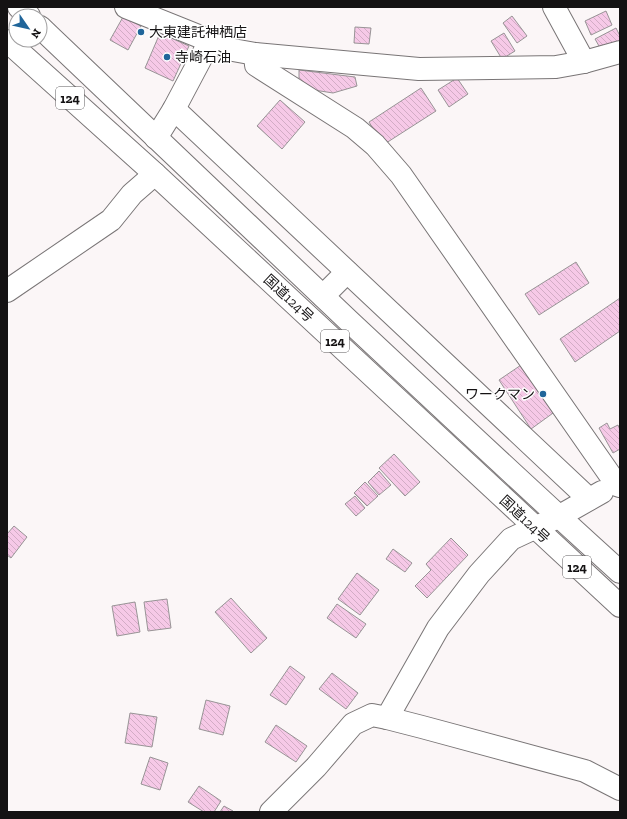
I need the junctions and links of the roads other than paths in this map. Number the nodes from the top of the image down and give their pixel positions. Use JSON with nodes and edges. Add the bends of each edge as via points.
{"nodes":[{"id":1,"x":126,"y":7,"type":"edge"},
{"id":2,"x":554,"y":7,"type":"edge"},
{"id":3,"x":48,"y":35,"type":"edge"},
{"id":4,"x":7,"y":41,"type":"edge"},
{"id":5,"x":210,"y":41,"type":"junction"},
{"id":6,"x":620,"y":52,"type":"edge"},
{"id":7,"x":255,"y":54,"type":"junction"},
{"id":8,"x":584,"y":62,"type":"junction"},
{"id":9,"x":174,"y":109,"type":"junction"},
{"id":10,"x":156,"y":138,"type":"junction"},
{"id":11,"x":155,"y":174,"type":"junction"},
{"id":12,"x":348,"y":272,"type":"junction"},
{"id":13,"x":7,"y":291,"type":"edge"},
{"id":14,"x":323,"y":296,"type":"junction"},
{"id":15,"x":618,"y":486,"type":"edge"},
{"id":16,"x":589,"y":499,"type":"junction"},
{"id":17,"x":558,"y":517,"type":"junction"},
{"id":18,"x":534,"y":528,"type":"junction"},
{"id":19,"x":620,"y":572,"type":"edge"},
{"id":20,"x":620,"y":606,"type":"edge"},
{"id":21,"x":387,"y":718,"type":"junction"},
{"id":22,"x":620,"y":789,"type":"edge"},
{"id":23,"x":271,"y":812,"type":"edge"}],
"edges":[{"from":1,"to":5,"type":"main road"},
{"from":2,"to":8,"type":"main road"},
{"from":3,"to":10,"type":"main road","name":"国道124号","number":"124"},
{"from":4,"to":11,"type":"main road","name":"国道124号","number":"124"},
{"from":5,"to":7,"type":"main road","via":[[233,50]]},
{"from":5,"to":9,"type":"main road"},
{"from":6,"to":8,"type":"main road"},
{"from":7,"to":8,"type":"main road","via":[[418,69],[556,67]]},
{"from":7,"to":15,"type":"main road","via":[[256,65],[356,128],[375,145],[401,176]]},
{"from":9,"to":10,"type":"main road"},
{"from":9,"to":12,"type":"main road"},
{"from":10,"to":14,"type":"main road","name":"国道124号","number":"124"},
{"from":11,"to":13,"type":"main road","via":[[132,194],[111,220]]},
{"from":11,"to":18,"type":"main road","name":"国道124号","number":"124"},
{"from":12,"to":14,"type":"main road"},
{"from":12,"to":16,"type":"main road"},
{"from":14,"to":17,"type":"main road","name":"国道124号","number":"124"},
{"from":15,"to":16,"type":"main road"},
{"from":16,"to":17,"type":"main road"},
{"from":17,"to":18,"type":"main road"},
{"from":17,"to":19,"type":"main road","name":"国道124号","number":"124"},
{"from":18,"to":20,"type":"main road","name":"国道124号","number":"124"},
{"from":18,"to":21,"type":"main road","via":[[511,539],[479,574],[438,628]]},
{"from":21,"to":22,"type":"main road","via":[[585,771]]},
{"from":21,"to":23,"type":"main road","via":[[372,715],[354,724]]}]}
